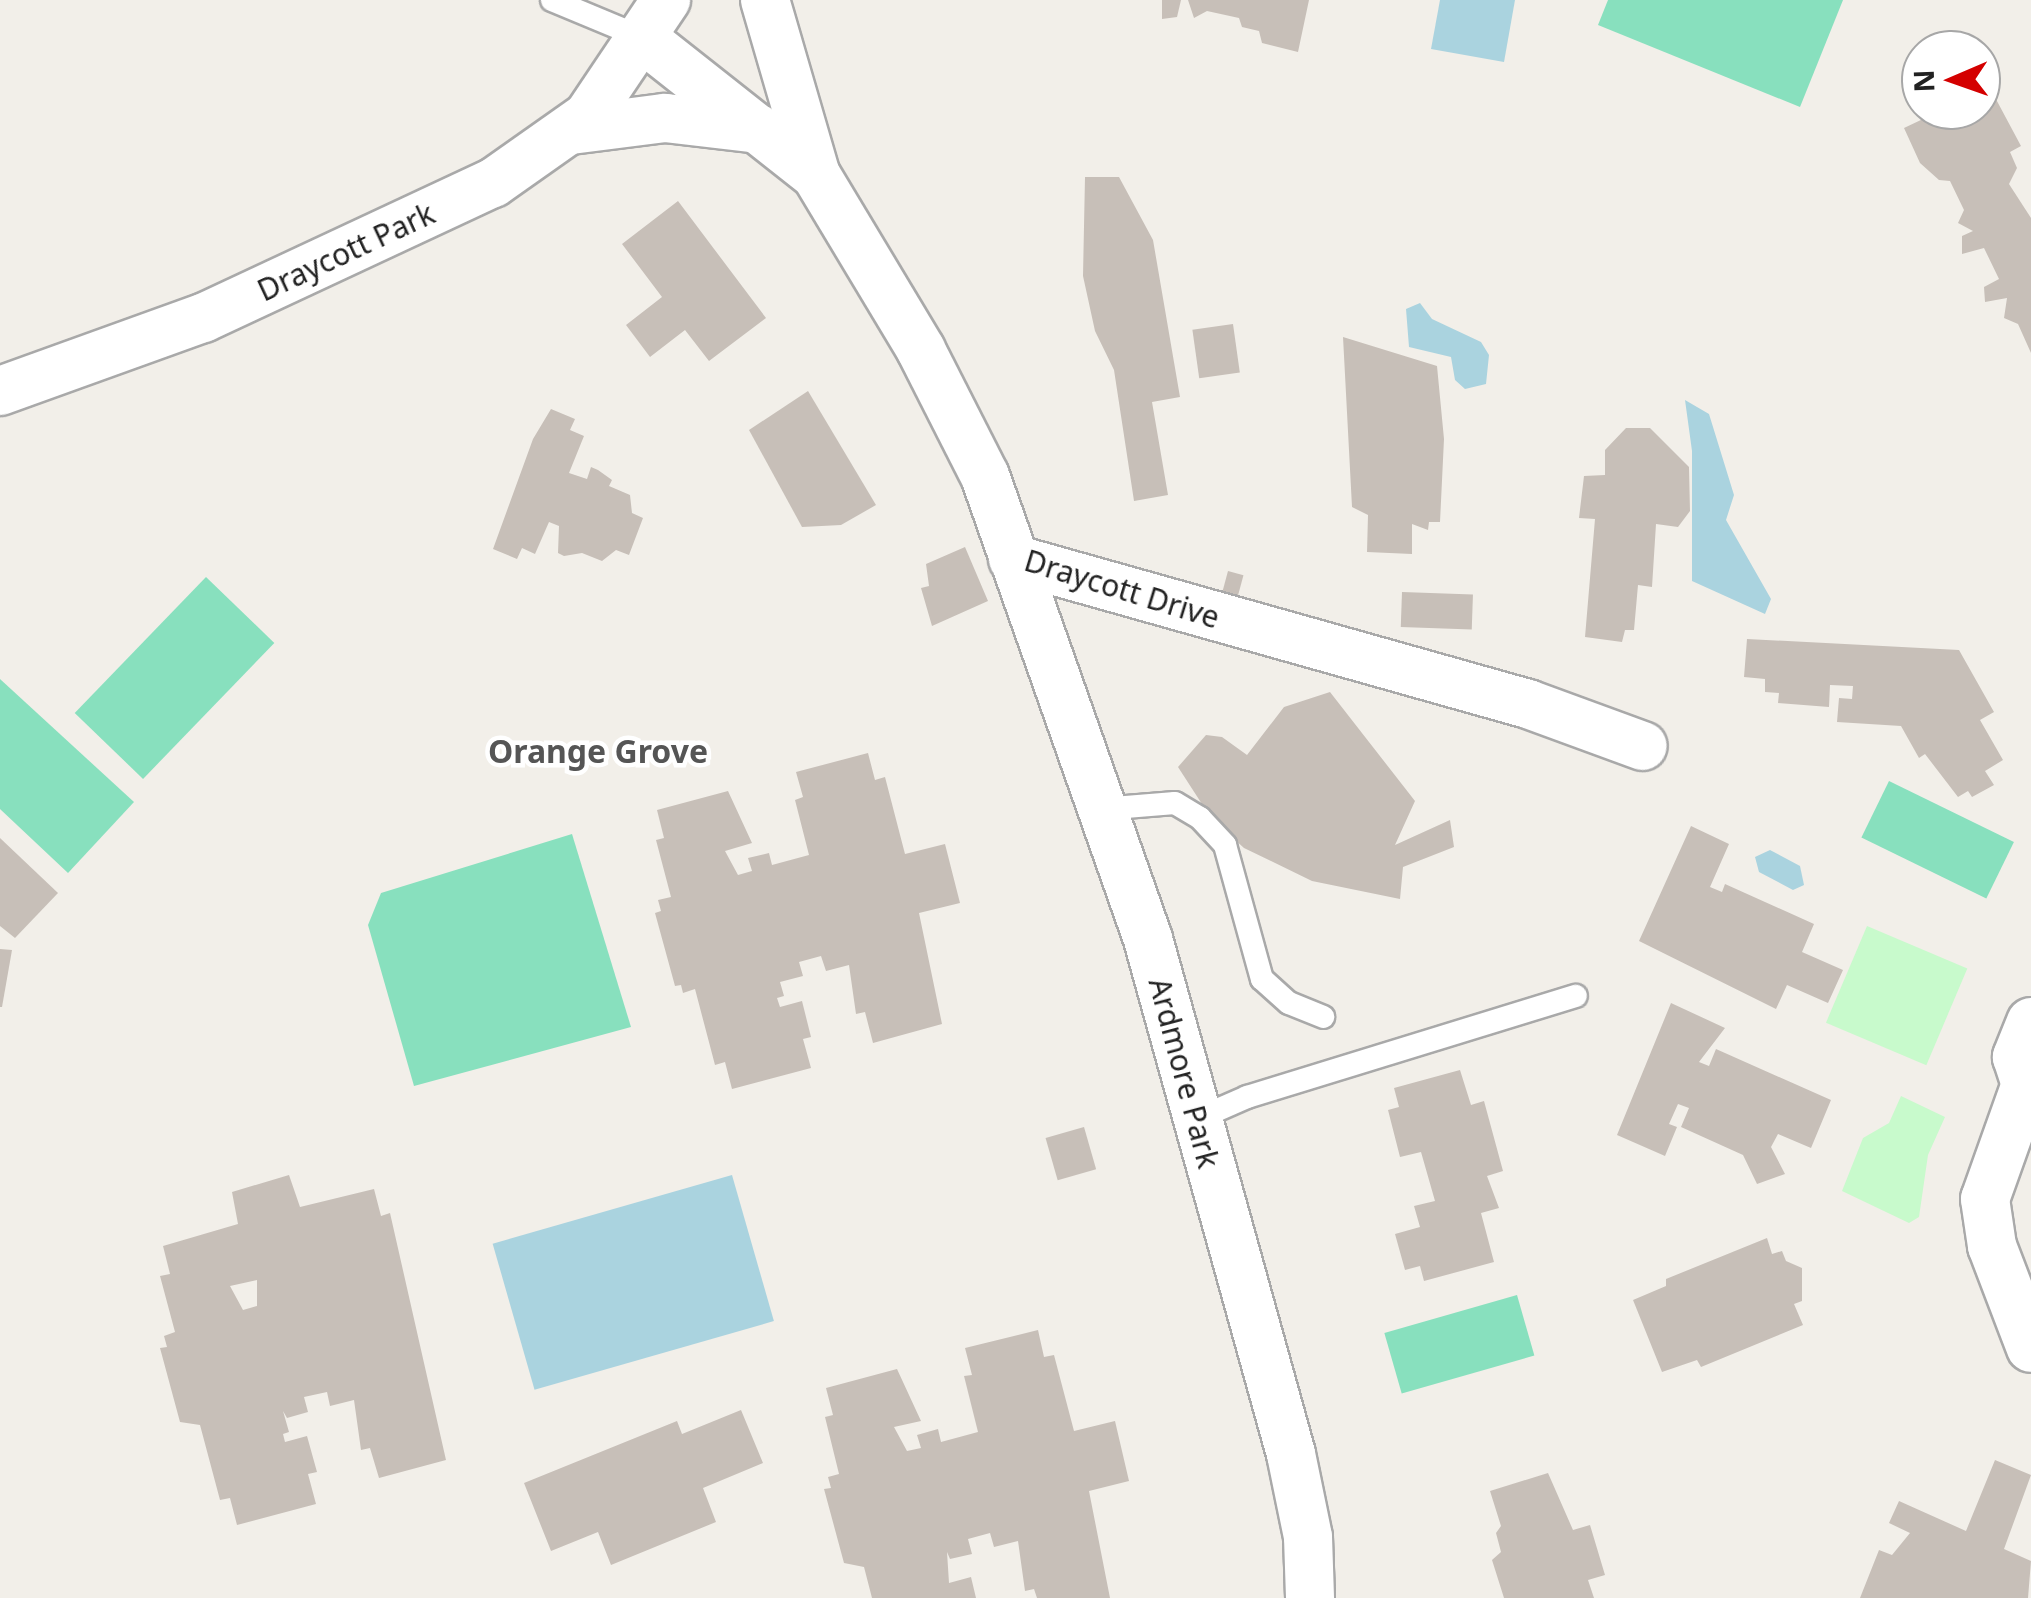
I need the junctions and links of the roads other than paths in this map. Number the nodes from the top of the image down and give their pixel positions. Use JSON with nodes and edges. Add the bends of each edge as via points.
{"nodes":[{"id":1,"x":552,"y":0,"type":"edge"},
{"id":2,"x":765,"y":0,"type":"edge"},
{"id":3,"x":653,"y":18,"type":"edge"},
{"id":4,"x":758,"y":128,"type":"junction"},
{"id":5,"x":571,"y":130,"type":"junction"},
{"id":6,"x":816,"y":176,"type":"junction"},
{"id":7,"x":0,"y":391,"type":"edge"},
{"id":8,"x":1013,"y":559,"type":"junction"},
{"id":9,"x":1643,"y":746,"type":"dead end"},
{"id":10,"x":1102,"y":809,"type":"junction"},
{"id":11,"x":1576,"y":996,"type":"dead end"},
{"id":12,"x":1323,"y":1017,"type":"dead end"},
{"id":13,"x":2030,"y":1028,"type":"edge"},
{"id":14,"x":2028,"y":1082,"type":"edge"},
{"id":15,"x":1197,"y":1119,"type":"junction"},
{"id":16,"x":2031,"y":1348,"type":"edge"},
{"id":17,"x":1310,"y":1598,"type":"edge"}],
"edges":[{"from":1,"to":3,"type":"lane"},
{"from":2,"to":6,"type":"street","name":"Draycott Drive"},
{"from":3,"to":4,"type":"street","name":"Draycott Drive"},
{"from":3,"to":5,"type":"street","name":"Draycott Park","via":[[616,82]]},
{"from":4,"to":5,"type":"street","via":[[665,118]]},
{"from":4,"to":6,"type":"street","name":"Draycott Drive"},
{"from":5,"to":7,"type":"street","name":"Draycott Park","via":[[493,184],[221,310]]},
{"from":6,"to":8,"type":"street","name":"Draycott Drive","via":[[921,350],[985,476]]},
{"from":8,"to":9,"type":"street","name":"Draycott Drive","via":[[1528,704]]},
{"from":8,"to":10,"type":"street","name":"Ardmore Park"},
{"from":10,"to":12,"type":"lane","via":[[1175,803],[1200,818],[1225,845],[1262,979],[1289,1003]]},
{"from":10,"to":15,"type":"street","name":"Ardmore Park","via":[[1148,939]]},
{"from":11,"to":15,"type":"lane"},
{"from":13,"to":14,"type":"street","via":[[2017,1057]]},
{"from":14,"to":16,"type":"street","via":[[1985,1199],[1992,1246]]},
{"from":15,"to":17,"type":"street","name":"Ardmore Park","via":[[1290,1454],[1308,1536]]}]}
